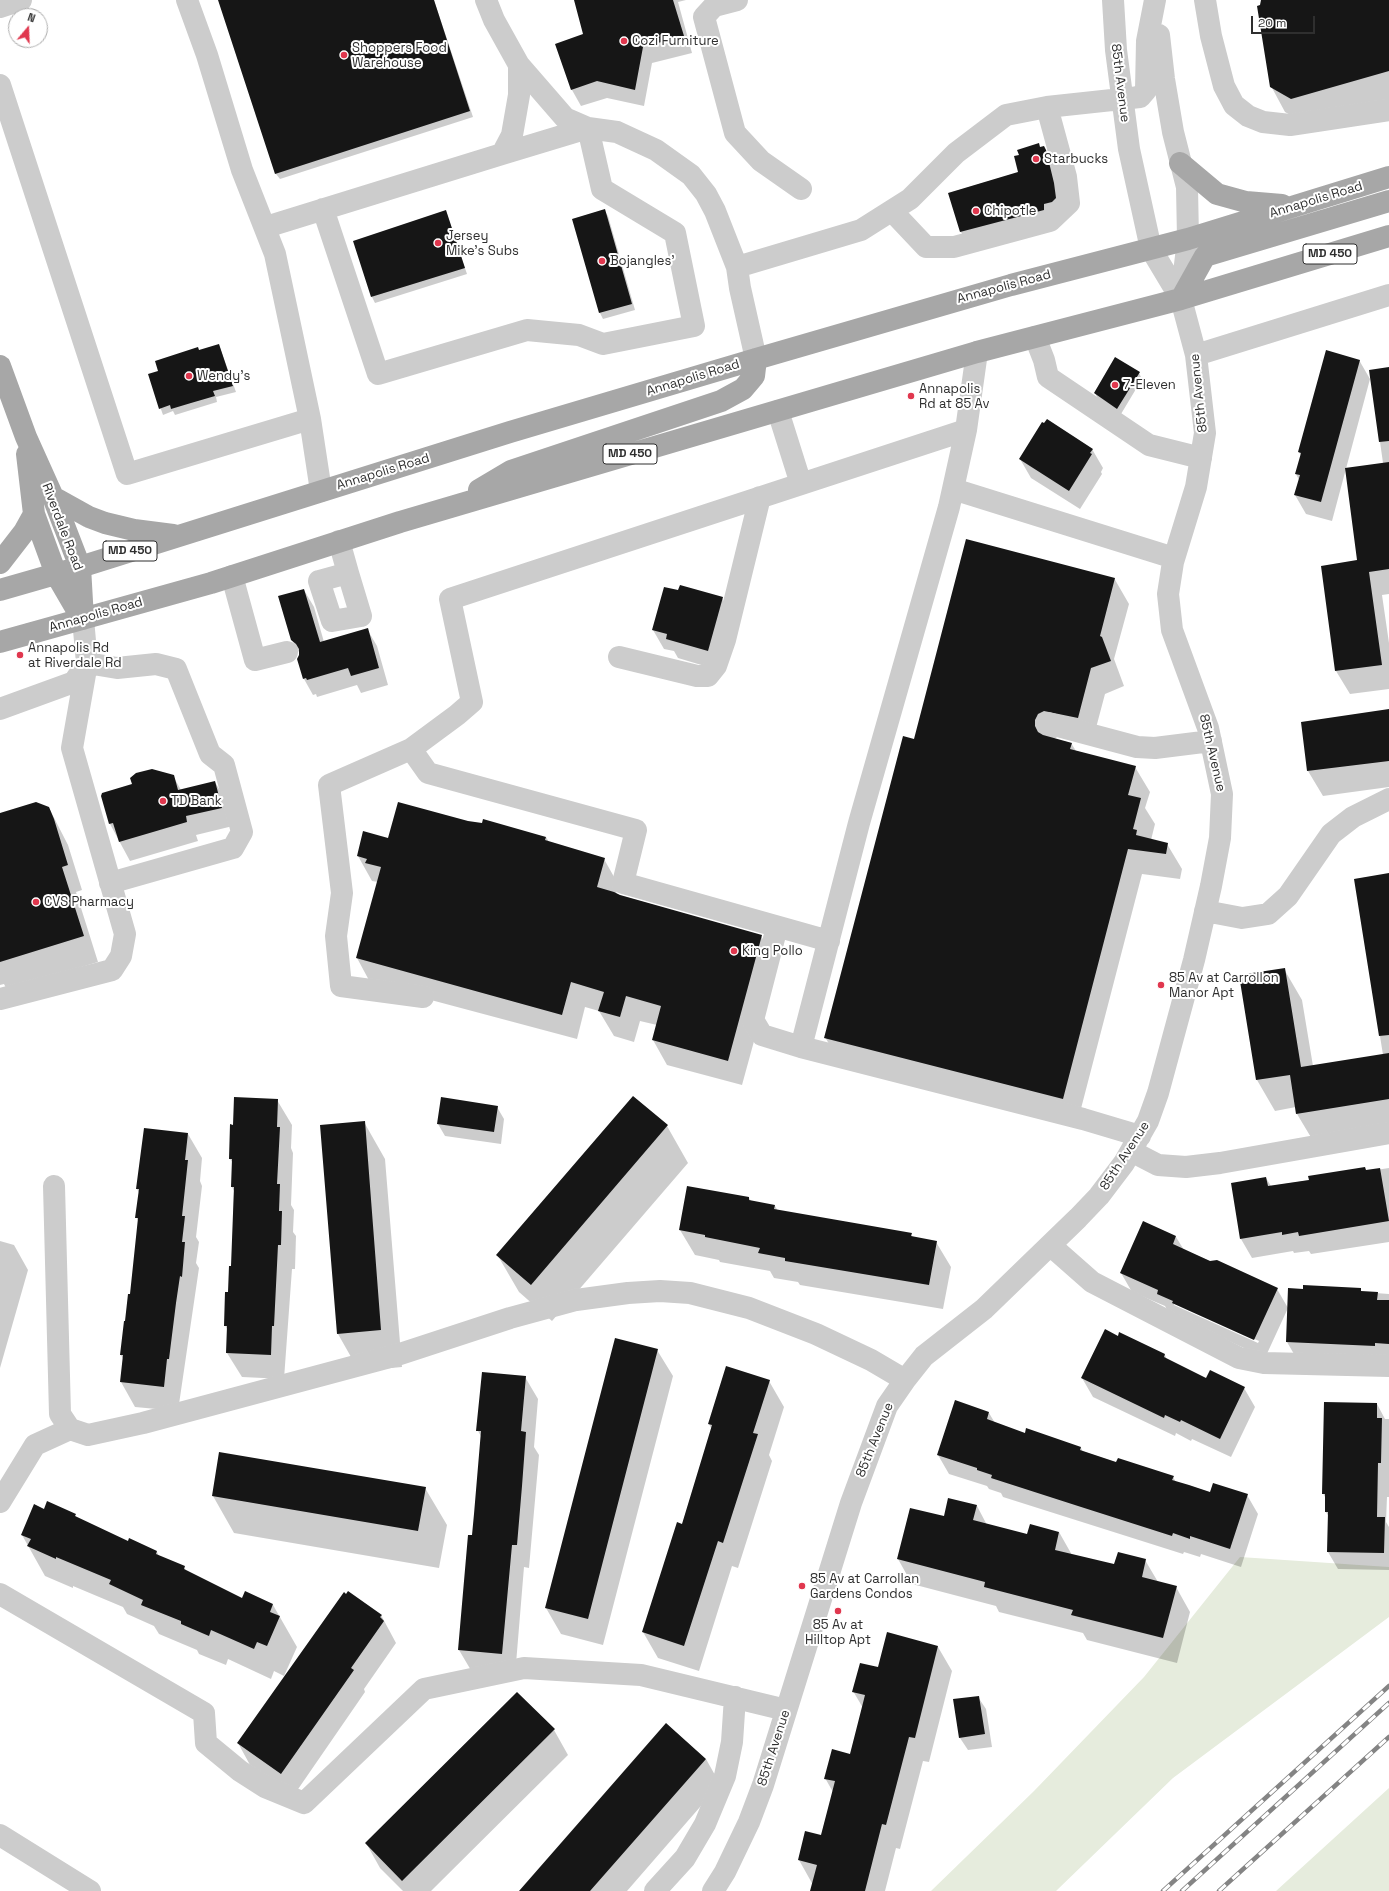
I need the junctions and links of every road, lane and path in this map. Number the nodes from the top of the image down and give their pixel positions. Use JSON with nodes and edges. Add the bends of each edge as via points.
{"nodes":[{"id":1,"x":21,"y":0,"type":"edge"},
{"id":2,"x":186,"y":0,"type":"edge"},
{"id":3,"x":486,"y":0,"type":"edge"},
{"id":4,"x":737,"y":0,"type":"edge"},
{"id":5,"x":1112,"y":0,"type":"edge"},
{"id":6,"x":1156,"y":0,"type":"edge"},
{"id":7,"x":1205,"y":0,"type":"edge"},
{"id":8,"x":0,"y":7,"type":"edge"},
{"id":9,"x":519,"y":65,"type":"junction"},
{"id":10,"x":0,"y":85,"type":"edge"},
{"id":11,"x":1122,"y":100,"type":"junction"},
{"id":12,"x":1046,"y":107,"type":"junction"},
{"id":13,"x":1389,"y":110,"type":"edge"},
{"id":14,"x":588,"y":128,"type":"junction"},
{"id":15,"x":502,"y":154,"type":"junction"},
{"id":16,"x":1180,"y":162,"type":"junction"},
{"id":17,"x":1389,"y":177,"type":"edge"},
{"id":18,"x":801,"y":189,"type":"dead end"},
{"id":19,"x":1389,"y":201,"type":"edge"},
{"id":20,"x":1295,"y":206,"type":"junction"},
{"id":21,"x":324,"y":209,"type":"junction"},
{"id":22,"x":892,"y":211,"type":"junction"},
{"id":23,"x":266,"y":227,"type":"junction"},
{"id":24,"x":1389,"y":236,"type":"edge"},
{"id":25,"x":1188,"y":239,"type":"junction"},
{"id":26,"x":1151,"y":249,"type":"junction"},
{"id":27,"x":738,"y":267,"type":"junction"},
{"id":28,"x":1389,"y":295,"type":"edge"},
{"id":29,"x":1181,"y":299,"type":"junction"},
{"id":30,"x":1035,"y":337,"type":"junction"},
{"id":31,"x":977,"y":352,"type":"junction"},
{"id":32,"x":1196,"y":354,"type":"junction"},
{"id":33,"x":756,"y":359,"type":"junction"},
{"id":34,"x":0,"y":366,"type":"edge"},
{"id":35,"x":778,"y":411,"type":"junction"},
{"id":36,"x":310,"y":419,"type":"junction"},
{"id":37,"x":966,"y":430,"type":"junction"},
{"id":38,"x":26,"y":437,"type":"junction"},
{"id":39,"x":1201,"y":458,"type":"junction"},
{"id":40,"x":801,"y":484,"type":"junction"},
{"id":41,"x":953,"y":489,"type":"junction"},
{"id":42,"x":321,"y":491,"type":"junction"},
{"id":43,"x":53,"y":497,"type":"junction"},
{"id":44,"x":760,"y":497,"type":"junction"},
{"id":45,"x":455,"y":506,"type":"junction"},
{"id":46,"x":34,"y":514,"type":"junction"},
{"id":47,"x":180,"y":536,"type":"junction"},
{"id":48,"x":339,"y":541,"type":"junction"},
{"id":49,"x":1174,"y":558,"type":"junction"},
{"id":50,"x":0,"y":563,"type":"edge"},
{"id":51,"x":80,"y":567,"type":"junction"},
{"id":52,"x":348,"y":573,"type":"dead end"},
{"id":53,"x":56,"y":574,"type":"junction"},
{"id":54,"x":232,"y":576,"type":"junction"},
{"id":55,"x":0,"y":590,"type":"edge"},
{"id":56,"x":83,"y":619,"type":"junction"},
{"id":57,"x":0,"y":642,"type":"edge"},
{"id":58,"x":287,"y":652,"type":"dead end"},
{"id":59,"x":619,"y":657,"type":"dead end"},
{"id":60,"x":87,"y":663,"type":"junction"},
{"id":61,"x":0,"y":709,"type":"edge"},
{"id":62,"x":1047,"y":723,"type":"dead end"},
{"id":63,"x":1211,"y":741,"type":"junction"},
{"id":64,"x":411,"y":749,"type":"junction"},
{"id":65,"x":1389,"y":799,"type":"edge"},
{"id":66,"x":110,"y":883,"type":"junction"},
{"id":67,"x":1205,"y":911,"type":"junction"},
{"id":68,"x":777,"y":927,"type":"junction"},
{"id":69,"x":829,"y":942,"type":"junction"},
{"id":70,"x":423,"y":997,"type":"dead end"},
{"id":71,"x":0,"y":999,"type":"edge"},
{"id":72,"x":801,"y":1047,"type":"junction"},
{"id":73,"x":1389,"y":1133,"type":"edge"},
{"id":74,"x":1136,"y":1144,"type":"junction"},
{"id":75,"x":54,"y":1186,"type":"dead end"},
{"id":76,"x":1050,"y":1245,"type":"junction"},
{"id":77,"x":1389,"y":1366,"type":"edge"},
{"id":78,"x":905,"y":1380,"type":"junction"},
{"id":79,"x":70,"y":1429,"type":"junction"},
{"id":80,"x":0,"y":1502,"type":"edge"},
{"id":81,"x":0,"y":1594,"type":"edge"},
{"id":82,"x":734,"y":1698,"type":"junction"},
{"id":83,"x":786,"y":1710,"type":"junction"},
{"id":84,"x":0,"y":1835,"type":"edge"},
{"id":85,"x":90,"y":1891,"type":"edge"},
{"id":86,"x":656,"y":1891,"type":"edge"},
{"id":87,"x":713,"y":1891,"type":"edge"}],
"edges":[{"from":1,"to":8,"type":"street"},
{"from":2,"to":23,"type":"street","via":[[207,54],[242,170]]},
{"from":3,"to":9,"type":"street"},
{"from":4,"to":18,"type":"street","via":[[714,6],[704,17],[735,132],[761,161]]},
{"from":5,"to":11,"type":"street","name":"85th Avenue"},
{"from":6,"to":11,"type":"street","via":[[1147,41],[1146,90],[1140,97]]},
{"from":6,"to":16,"type":"street","name":"85th Avenue","via":[[1164,79]]},
{"from":7,"to":13,"type":"street","via":[[1224,86],[1234,104],[1248,116],[1263,122],[1290,126]]},
{"from":9,"to":14,"type":"street","via":[[565,118]]},
{"from":9,"to":15,"type":"street","via":[[519,96],[512,135]]},
{"from":10,"to":36,"type":"street","via":[[127,474]]},
{"from":11,"to":12,"type":"street"},
{"from":11,"to":26,"type":"street","name":"85th Avenue","via":[[1129,149]]},
{"from":12,"to":22,"type":"street","via":[[1006,115],[956,153],[910,199]]},
{"from":12,"to":22,"type":"street","via":[[1066,177],[1069,203],[1050,221],[954,247],[926,246]]},
{"from":14,"to":15,"type":"street"},
{"from":14,"to":21,"type":"street","via":[[602,189],[675,233],[694,326],[603,344],[579,335],[527,330],[378,374]]},
{"from":14,"to":27,"type":"street","via":[[617,132],[656,150],[691,175],[715,211]]},
{"from":15,"to":21,"type":"street"},
{"from":16,"to":20,"type":"main road","via":[[1217,194],[1246,202]]},
{"from":16,"to":25,"type":"street","name":"85th Avenue","via":[[1187,187]]},
{"from":17,"to":20,"type":"main road","name":"Annapolis Road","number":"MD 450"},
{"from":19,"to":29,"type":"main road","via":[[1205,256]]},
{"from":20,"to":25,"type":"main road","name":"Annapolis Road","number":"MD 450"},
{"from":21,"to":23,"type":"street"},
{"from":22,"to":27,"type":"street","via":[[861,230]]},
{"from":23,"to":36,"type":"street","via":[[275,254]]},
{"from":24,"to":29,"type":"main road","name":"Annapolis Road","number":"MD 450"},
{"from":25,"to":26,"type":"main road","name":"Annapolis Road","number":"MD 450"},
{"from":25,"to":29,"type":"street","name":"85th Avenue"},
{"from":26,"to":29,"type":"street","name":"85th Avenue"},
{"from":26,"to":33,"type":"main road","name":"Annapolis Road","number":"MD 450","via":[[1011,285]]},
{"from":27,"to":33,"type":"street","via":[[740,288]]},
{"from":28,"to":32,"type":"street"},
{"from":29,"to":30,"type":"main road","name":"Annapolis Road","number":"MD 450"},
{"from":29,"to":32,"type":"street","name":"85th Avenue"},
{"from":30,"to":31,"type":"main road","name":"Annapolis Road","number":"MD 450"},
{"from":30,"to":39,"type":"street","via":[[1048,377],[1149,445]]},
{"from":31,"to":35,"type":"main road","name":"Annapolis Road","number":"MD 450"},
{"from":31,"to":37,"type":"street"},
{"from":32,"to":39,"type":"street","name":"85th Avenue","via":[[1205,433]]},
{"from":33,"to":42,"type":"main road","name":"Annapolis Road","number":"MD 450"},
{"from":33,"to":45,"type":"main road","via":[[754,376],[743,389],[721,401],[511,471]]},
{"from":34,"to":38,"type":"main road","name":"Riverdale Road"},
{"from":35,"to":40,"type":"street"},
{"from":35,"to":45,"type":"main road","name":"Annapolis Road","number":"MD 450"},
{"from":36,"to":42,"type":"street"},
{"from":37,"to":40,"type":"street"},
{"from":37,"to":41,"type":"street"},
{"from":38,"to":43,"type":"main road","name":"Riverdale Road"},
{"from":38,"to":46,"type":"main road","name":"Riverdale Road"},
{"from":39,"to":49,"type":"street","name":"85th Avenue","via":[[1196,487]]},
{"from":40,"to":44,"type":"street"},
{"from":41,"to":49,"type":"street"},
{"from":41,"to":69,"type":"street","via":[[859,822]]},
{"from":42,"to":47,"type":"main road","name":"Annapolis Road","number":"MD 450"},
{"from":43,"to":47,"type":"main road","via":[[105,523]]},
{"from":43,"to":51,"type":"main road","name":"Riverdale Road"},
{"from":44,"to":59,"type":"street","via":[[725,640],[716,666],[708,676],[697,676]]},
{"from":44,"to":64,"type":"street","via":[[450,599],[472,702]]},
{"from":45,"to":48,"type":"main road","name":"Annapolis Road","number":"MD 450"},
{"from":46,"to":50,"type":"main road","via":[[24,532]]},
{"from":46,"to":53,"type":"main road","name":"Riverdale Road"},
{"from":47,"to":51,"type":"main road","name":"Annapolis Road","number":"MD 450"},
{"from":48,"to":52,"type":"street"},
{"from":48,"to":54,"type":"main road","name":"Annapolis Road","number":"MD 450"},
{"from":49,"to":63,"type":"street","name":"85th Avenue","via":[[1168,594],[1172,630]]},
{"from":51,"to":53,"type":"main road","name":"Annapolis Road","number":"MD 450"},
{"from":51,"to":56,"type":"main road","name":"Riverdale Road"},
{"from":53,"to":55,"type":"main road","name":"Annapolis Road","number":"MD 450"},
{"from":53,"to":56,"type":"main road","name":"Riverdale Road"},
{"from":54,"to":56,"type":"main road","name":"Annapolis Road","number":"MD 450"},
{"from":54,"to":58,"type":"street","via":[[255,660]]},
{"from":56,"to":57,"type":"main road","name":"Annapolis Road","number":"MD 450"},
{"from":56,"to":60,"type":"street"},
{"from":60,"to":61,"type":"street","via":[[74,682]]},
{"from":60,"to":66,"type":"street","via":[[72,748]]},
{"from":60,"to":66,"type":"street","via":[[117,668],[156,664],[176,670],[210,754],[224,765],[242,832],[233,848]]},
{"from":62,"to":63,"type":"street","via":[[1137,747],[1155,748]]},
{"from":63,"to":67,"type":"street","name":"85th Avenue","via":[[1222,794],[1220,838]]},
{"from":64,"to":68,"type":"street","via":[[428,773],[636,830],[623,883]]},
{"from":64,"to":70,"type":"street","via":[[329,786],[342,893],[336,936],[341,986]]},
{"from":65,"to":67,"type":"street","via":[[1353,817],[1332,834],[1288,896],[1268,914],[1242,918]]},
{"from":66,"to":71,"type":"street","via":[[125,934],[121,956],[112,970]]},
{"from":67,"to":74,"type":"street","name":"85th Avenue","via":[[1158,1093]]},
{"from":68,"to":69,"type":"street"},
{"from":68,"to":72,"type":"street","via":[[753,1020],[762,1035]]},
{"from":69,"to":72,"type":"street"},
{"from":72,"to":74,"type":"street","via":[[1083,1119]]},
{"from":73,"to":74,"type":"street","via":[[1186,1167],[1158,1165]]},
{"from":74,"to":76,"type":"street","name":"85th Avenue","via":[[1115,1177],[1099,1196]]},
{"from":75,"to":79,"type":"street","via":[[60,1414]]},
{"from":76,"to":77,"type":"street","via":[[1092,1282],[1239,1358],[1264,1363]]},
{"from":76,"to":78,"type":"street","name":"85th Avenue","via":[[984,1309],[924,1356]]},
{"from":78,"to":79,"type":"street","via":[[871,1360],[816,1334],[749,1308],[690,1293],[660,1291],[568,1302],[396,1355],[130,1426],[88,1435]]},
{"from":78,"to":83,"type":"street","name":"85th Avenue","via":[[887,1406],[851,1503]]},
{"from":79,"to":80,"type":"street","via":[[35,1445]]},
{"from":81,"to":82,"type":"street","via":[[204,1713],[206,1743],[240,1771],[265,1787],[304,1803],[424,1690],[524,1668],[641,1675]]},
{"from":82,"to":83,"type":"street"},
{"from":82,"to":86,"type":"street","via":[[732,1742],[725,1776],[705,1824],[686,1858]]},
{"from":83,"to":87,"type":"street","name":"85th Avenue","via":[[749,1822]]},
{"from":84,"to":85,"type":"street"}]}
